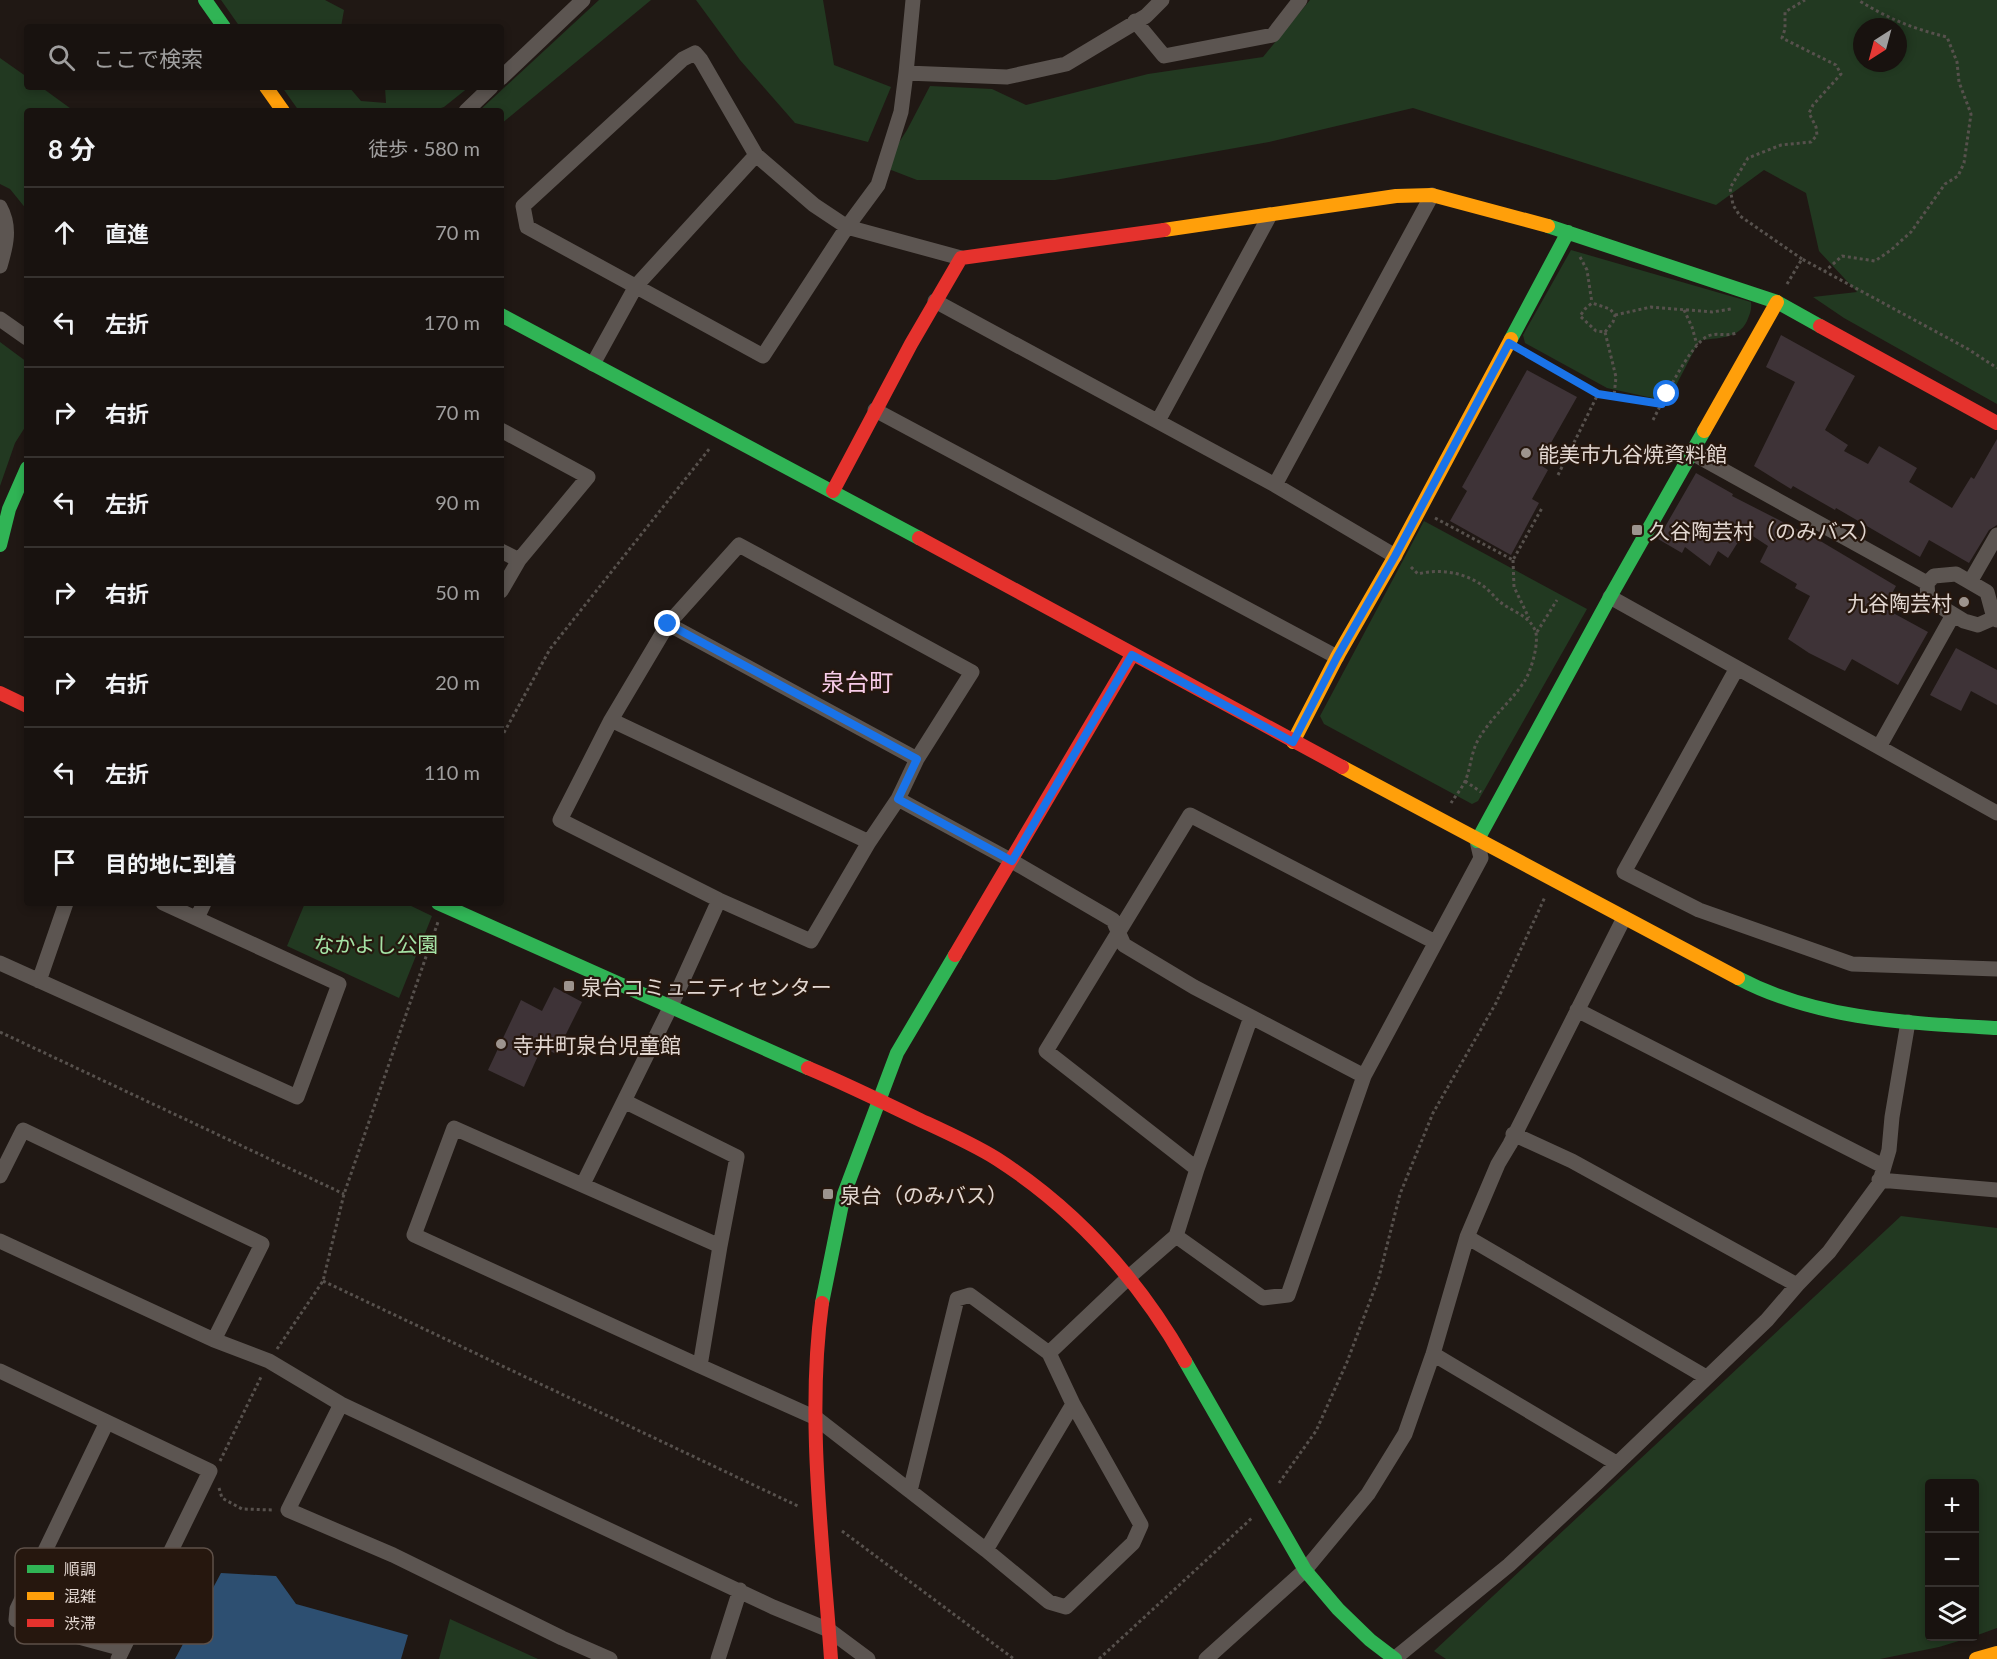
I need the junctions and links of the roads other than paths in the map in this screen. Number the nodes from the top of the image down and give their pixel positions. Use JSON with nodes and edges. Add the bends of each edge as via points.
{"nodes":[{"id":1,"x":205,"y":0,"type":"edge"},
{"id":2,"x":583,"y":0,"type":"edge"},
{"id":3,"x":913,"y":0,"type":"edge"},
{"id":4,"x":1162,"y":0,"type":"edge"},
{"id":5,"x":1300,"y":0,"type":"edge"},
{"id":6,"x":1135,"y":21,"type":"junction"},
{"id":7,"x":222,"y":24,"type":"edge"},
{"id":8,"x":906,"y":73,"type":"junction"},
{"id":9,"x":504,"y":75,"type":"edge"},
{"id":10,"x":268,"y":90,"type":"edge"},
{"id":11,"x":488,"y":90,"type":"edge"},
{"id":12,"x":281,"y":108,"type":"edge"},
{"id":13,"x":469,"y":108,"type":"edge"},
{"id":14,"x":756,"y":155,"type":"junction"},
{"id":15,"x":1432,"y":195,"type":"junction"},
{"id":16,"x":0,"y":207,"type":"edge"},
{"id":17,"x":1270,"y":215,"type":"junction"},
{"id":18,"x":847,"y":227,"type":"junction"},
{"id":19,"x":1568,"y":232,"type":"junction"},
{"id":20,"x":961,"y":258,"type":"junction"},
{"id":21,"x":0,"y":266,"type":"edge"},
{"id":22,"x":636,"y":286,"type":"junction"},
{"id":23,"x":935,"y":301,"type":"junction"},
{"id":24,"x":1777,"y":302,"type":"junction"},
{"id":25,"x":504,"y":317,"type":"edge"},
{"id":26,"x":0,"y":319,"type":"edge"},
{"id":27,"x":24,"y":336,"type":"edge"},
{"id":28,"x":593,"y":364,"type":"junction"},
{"id":29,"x":875,"y":410,"type":"junction"},
{"id":30,"x":1158,"y":421,"type":"junction"},
{"id":31,"x":1997,"y":423,"type":"edge"},
{"id":32,"x":504,"y":432,"type":"edge"},
{"id":33,"x":1692,"y":453,"type":"junction"},
{"id":34,"x":24,"y":475,"type":"edge"},
{"id":35,"x":1275,"y":484,"type":"junction"},
{"id":36,"x":833,"y":491,"type":"junction"},
{"id":37,"x":1997,"y":535,"type":"edge"},
{"id":38,"x":0,"y":544,"type":"edge"},
{"id":39,"x":504,"y":552,"type":"edge"},
{"id":40,"x":1395,"y":556,"type":"junction"},
{"id":41,"x":519,"y":560,"type":"junction"},
{"id":42,"x":1970,"y":582,"type":"junction"},
{"id":43,"x":1927,"y":583,"type":"junction"},
{"id":44,"x":504,"y":586,"type":"edge"},
{"id":45,"x":1610,"y":597,"type":"junction"},
{"id":46,"x":1953,"y":615,"type":"junction"},
{"id":47,"x":1995,"y":619,"type":"edge"},
{"id":48,"x":668,"y":624,"type":"junction"},
{"id":49,"x":1132,"y":655,"type":"junction"},
{"id":50,"x":1337,"y":657,"type":"junction"},
{"id":51,"x":1737,"y":668,"type":"junction"},
{"id":52,"x":0,"y":693,"type":"edge"},
{"id":53,"x":24,"y":704,"type":"edge"},
{"id":54,"x":611,"y":720,"type":"junction"},
{"id":55,"x":1293,"y":742,"type":"junction"},
{"id":56,"x":1879,"y":747,"type":"junction"},
{"id":57,"x":917,"y":759,"type":"junction"},
{"id":58,"x":898,"y":799,"type":"junction"},
{"id":59,"x":1997,"y":813,"type":"edge"},
{"id":60,"x":1478,"y":840,"type":"junction"},
{"id":61,"x":869,"y":842,"type":"junction"},
{"id":62,"x":1012,"y":861,"type":"junction"},
{"id":63,"x":719,"y":900,"type":"junction"},
{"id":64,"x":65,"y":906,"type":"edge"},
{"id":65,"x":170,"y":906,"type":"edge"},
{"id":66,"x":203,"y":906,"type":"edge"},
{"id":67,"x":445,"y":906,"type":"edge"},
{"id":68,"x":197,"y":918,"type":"junction"},
{"id":69,"x":1624,"y":918,"type":"junction"},
{"id":70,"x":1118,"y":932,"type":"junction"},
{"id":71,"x":1435,"y":942,"type":"junction"},
{"id":72,"x":0,"y":963,"type":"edge"},
{"id":73,"x":1997,"y":969,"type":"edge"},
{"id":74,"x":39,"y":981,"type":"junction"},
{"id":75,"x":671,"y":1006,"type":"junction"},
{"id":76,"x":1577,"y":1010,"type":"junction"},
{"id":77,"x":1251,"y":1017,"type":"junction"},
{"id":78,"x":1908,"y":1022,"type":"junction"},
{"id":79,"x":1997,"y":1028,"type":"edge"},
{"id":80,"x":1364,"y":1076,"type":"junction"},
{"id":81,"x":880,"y":1100,"type":"junction"},
{"id":82,"x":624,"y":1101,"type":"junction"},
{"id":83,"x":1513,"y":1134,"type":"junction"},
{"id":84,"x":1197,"y":1169,"type":"junction"},
{"id":85,"x":1881,"y":1173,"type":"junction"},
{"id":86,"x":0,"y":1176,"type":"edge"},
{"id":87,"x":583,"y":1184,"type":"junction"},
{"id":88,"x":1997,"y":1190,"type":"edge"},
{"id":89,"x":1176,"y":1236,"type":"junction"},
{"id":90,"x":1467,"y":1237,"type":"junction"},
{"id":91,"x":0,"y":1241,"type":"edge"},
{"id":92,"x":720,"y":1246,"type":"junction"},
{"id":93,"x":1129,"y":1277,"type":"junction"},
{"id":94,"x":1797,"y":1285,"type":"junction"},
{"id":95,"x":214,"y":1340,"type":"junction"},
{"id":96,"x":1049,"y":1353,"type":"junction"},
{"id":97,"x":1433,"y":1354,"type":"junction"},
{"id":98,"x":700,"y":1366,"type":"junction"},
{"id":99,"x":2,"y":1377,"type":"edge"},
{"id":100,"x":1706,"y":1377,"type":"junction"},
{"id":101,"x":341,"y":1404,"type":"junction"},
{"id":102,"x":1073,"y":1404,"type":"junction"},
{"id":103,"x":816,"y":1418,"type":"junction"},
{"id":104,"x":107,"y":1422,"type":"junction"},
{"id":105,"x":1616,"y":1463,"type":"junction"},
{"id":106,"x":910,"y":1491,"type":"junction"},
{"id":107,"x":46,"y":1548,"type":"edge"},
{"id":108,"x":172,"y":1548,"type":"edge"},
{"id":109,"x":986,"y":1550,"type":"junction"},
{"id":110,"x":1305,"y":1570,"type":"junction"},
{"id":111,"x":740,"y":1590,"type":"junction"},
{"id":112,"x":829,"y":1630,"type":"junction"},
{"id":113,"x":89,"y":1644,"type":"edge"},
{"id":114,"x":1997,"y":1653,"type":"edge"},
{"id":115,"x":120,"y":1654,"type":"edge"},
{"id":116,"x":610,"y":1659,"type":"edge"},
{"id":117,"x":718,"y":1659,"type":"edge"},
{"id":118,"x":831,"y":1659,"type":"edge"},
{"id":119,"x":868,"y":1659,"type":"edge"},
{"id":120,"x":1206,"y":1659,"type":"edge"},
{"id":121,"x":1394,"y":1659,"type":"edge"},
{"id":122,"x":1976,"y":1659,"type":"edge"}],
"edges":[{"from":1,"to":7,"type":"street"},
{"from":2,"to":9,"type":"street"},
{"from":3,"to":8,"type":"street"},
{"from":4,"to":6,"type":"street"},
{"from":5,"to":6,"type":"street","via":[[1273,35],[1164,56]]},
{"from":6,"to":8,"type":"street","via":[[1065,64],[1007,77]]},
{"from":8,"to":18,"type":"street","via":[[901,112],[878,185]]},
{"from":10,"to":12,"type":"street"},
{"from":11,"to":13,"type":"street"},
{"from":14,"to":18,"type":"street","via":[[814,205]]},
{"from":14,"to":22,"type":"street"},
{"from":14,"to":22,"type":"street","via":[[695,53],[683,59],[523,206],[526,227]]},
{"from":15,"to":17,"type":"street","via":[[1396,196]]},
{"from":15,"to":19,"type":"street"},
{"from":15,"to":35,"type":"street"},
{"from":16,"to":21,"type":"street","via":[[6,218],[7,240]]},
{"from":17,"to":20,"type":"street"},
{"from":17,"to":30,"type":"street"},
{"from":18,"to":20,"type":"street"},
{"from":18,"to":22,"type":"street","via":[[763,356]]},
{"from":19,"to":24,"type":"street"},
{"from":19,"to":40,"type":"street"},
{"from":20,"to":23,"type":"street"},
{"from":22,"to":28,"type":"street"},
{"from":23,"to":29,"type":"street"},
{"from":23,"to":30,"type":"street"},
{"from":24,"to":31,"type":"street"},
{"from":24,"to":33,"type":"street"},
{"from":25,"to":28,"type":"street"},
{"from":26,"to":27,"type":"street"},
{"from":28,"to":36,"type":"street"},
{"from":29,"to":36,"type":"street"},
{"from":29,"to":50,"type":"street"},
{"from":30,"to":35,"type":"street"},
{"from":32,"to":41,"type":"street","via":[[588,477]]},
{"from":33,"to":43,"type":"street"},
{"from":33,"to":45,"type":"street"},
{"from":34,"to":38,"type":"street"},
{"from":35,"to":40,"type":"street"},
{"from":36,"to":49,"type":"street"},
{"from":37,"to":42,"type":"street"},
{"from":39,"to":41,"type":"street"},
{"from":40,"to":50,"type":"street"},
{"from":41,"to":44,"type":"street"},
{"from":42,"to":43,"type":"street","via":[[1956,574],[1934,576]]},
{"from":42,"to":47,"type":"street","via":[[1987,592]]},
{"from":43,"to":46,"type":"street","via":[[1928,599]]},
{"from":45,"to":51,"type":"street"},
{"from":45,"to":60,"type":"street"},
{"from":46,"to":47,"type":"street","via":[[1978,625]]},
{"from":46,"to":56,"type":"street"},
{"from":48,"to":54,"type":"street"},
{"from":48,"to":57,"type":"street"},
{"from":48,"to":57,"type":"street","via":[[739,545],[780,567],[972,672]]},
{"from":49,"to":55,"type":"street"},
{"from":49,"to":62,"type":"street"},
{"from":50,"to":55,"type":"street"},
{"from":51,"to":56,"type":"street"},
{"from":51,"to":73,"type":"street","via":[[1624,872],[1700,910],[1852,964]]},
{"from":52,"to":53,"type":"street"},
{"from":54,"to":61,"type":"street"},
{"from":54,"to":63,"type":"street","via":[[560,820]]},
{"from":55,"to":60,"type":"street"},
{"from":56,"to":59,"type":"street"},
{"from":57,"to":58,"type":"street"},
{"from":58,"to":61,"type":"street"},
{"from":58,"to":62,"type":"street"},
{"from":60,"to":69,"type":"street"},
{"from":60,"to":71,"type":"street","via":[[1481,858]]},
{"from":61,"to":63,"type":"street","via":[[811,941]]},
{"from":62,"to":70,"type":"street","via":[[1113,920]]},
{"from":62,"to":81,"type":"street","via":[[897,1053]]},
{"from":63,"to":75,"type":"street"},
{"from":64,"to":74,"type":"street"},
{"from":65,"to":68,"type":"street"},
{"from":66,"to":68,"type":"street"},
{"from":67,"to":75,"type":"street"},
{"from":68,"to":74,"type":"street","via":[[339,984],[297,1097]]},
{"from":69,"to":76,"type":"street"},
{"from":69,"to":78,"type":"street","via":[[1745,982],[1777,994],[1849,1014]]},
{"from":70,"to":71,"type":"street","via":[[1190,815]]},
{"from":70,"to":77,"type":"street","via":[[1124,945]]},
{"from":70,"to":84,"type":"street","via":[[1046,1051]]},
{"from":71,"to":80,"type":"street"},
{"from":72,"to":74,"type":"street"},
{"from":75,"to":81,"type":"street"},
{"from":75,"to":82,"type":"street"},
{"from":76,"to":83,"type":"street"},
{"from":76,"to":85,"type":"street"},
{"from":77,"to":80,"type":"street"},
{"from":77,"to":84,"type":"street"},
{"from":78,"to":79,"type":"street"},
{"from":78,"to":85,"type":"street","via":[[1889,1150]]},
{"from":80,"to":89,"type":"street","via":[[1288,1295],[1263,1298]]},
{"from":81,"to":93,"type":"street","via":[[999,1160],[1071,1215]]},
{"from":81,"to":103,"type":"street","via":[[844,1194],[832,1243],[818,1334]]},
{"from":82,"to":87,"type":"street"},
{"from":82,"to":92,"type":"street","via":[[737,1157]]},
{"from":83,"to":90,"type":"street"},
{"from":83,"to":94,"type":"street","via":[[1572,1161]]},
{"from":84,"to":89,"type":"street"},
{"from":85,"to":88,"type":"street"},
{"from":85,"to":94,"type":"street","via":[[1879,1184],[1829,1252]]},
{"from":86,"to":95,"type":"street","via":[[23,1130],[262,1244]]},
{"from":87,"to":92,"type":"street"},
{"from":87,"to":98,"type":"street","via":[[454,1128],[414,1235]]},
{"from":89,"to":93,"type":"street"},
{"from":90,"to":97,"type":"street"},
{"from":90,"to":100,"type":"street"},
{"from":91,"to":95,"type":"street"},
{"from":92,"to":98,"type":"street"},
{"from":93,"to":96,"type":"street"},
{"from":93,"to":110,"type":"street","via":[[1168,1331]]},
{"from":94,"to":100,"type":"street","via":[[1767,1320]]},
{"from":95,"to":101,"type":"street","via":[[269,1361]]},
{"from":96,"to":102,"type":"street"},
{"from":96,"to":106,"type":"street","via":[[970,1295],[957,1299]]},
{"from":97,"to":105,"type":"street"},
{"from":97,"to":110,"type":"street","via":[[1405,1434],[1368,1494]]},
{"from":98,"to":103,"type":"street"},
{"from":99,"to":104,"type":"street"},
{"from":100,"to":105,"type":"street"},
{"from":101,"to":111,"type":"street"},
{"from":101,"to":116,"type":"street","via":[[288,1510],[393,1555]]},
{"from":102,"to":109,"type":"street"},
{"from":102,"to":109,"type":"street","via":[[1141,1525],[1134,1543],[1066,1607],[1049,1602]]},
{"from":103,"to":106,"type":"street"},
{"from":103,"to":112,"type":"street"},
{"from":104,"to":107,"type":"street"},
{"from":104,"to":108,"type":"street","via":[[210,1471]]},
{"from":105,"to":121,"type":"street","via":[[1509,1565]]},
{"from":106,"to":109,"type":"street"},
{"from":110,"to":120,"type":"street"},
{"from":110,"to":121,"type":"street","via":[[1346,1617]]},
{"from":111,"to":112,"type":"street"},
{"from":111,"to":117,"type":"street"},
{"from":112,"to":118,"type":"street"},
{"from":112,"to":119,"type":"street"},
{"from":113,"to":115,"type":"street"},
{"from":114,"to":122,"type":"street"}]}
